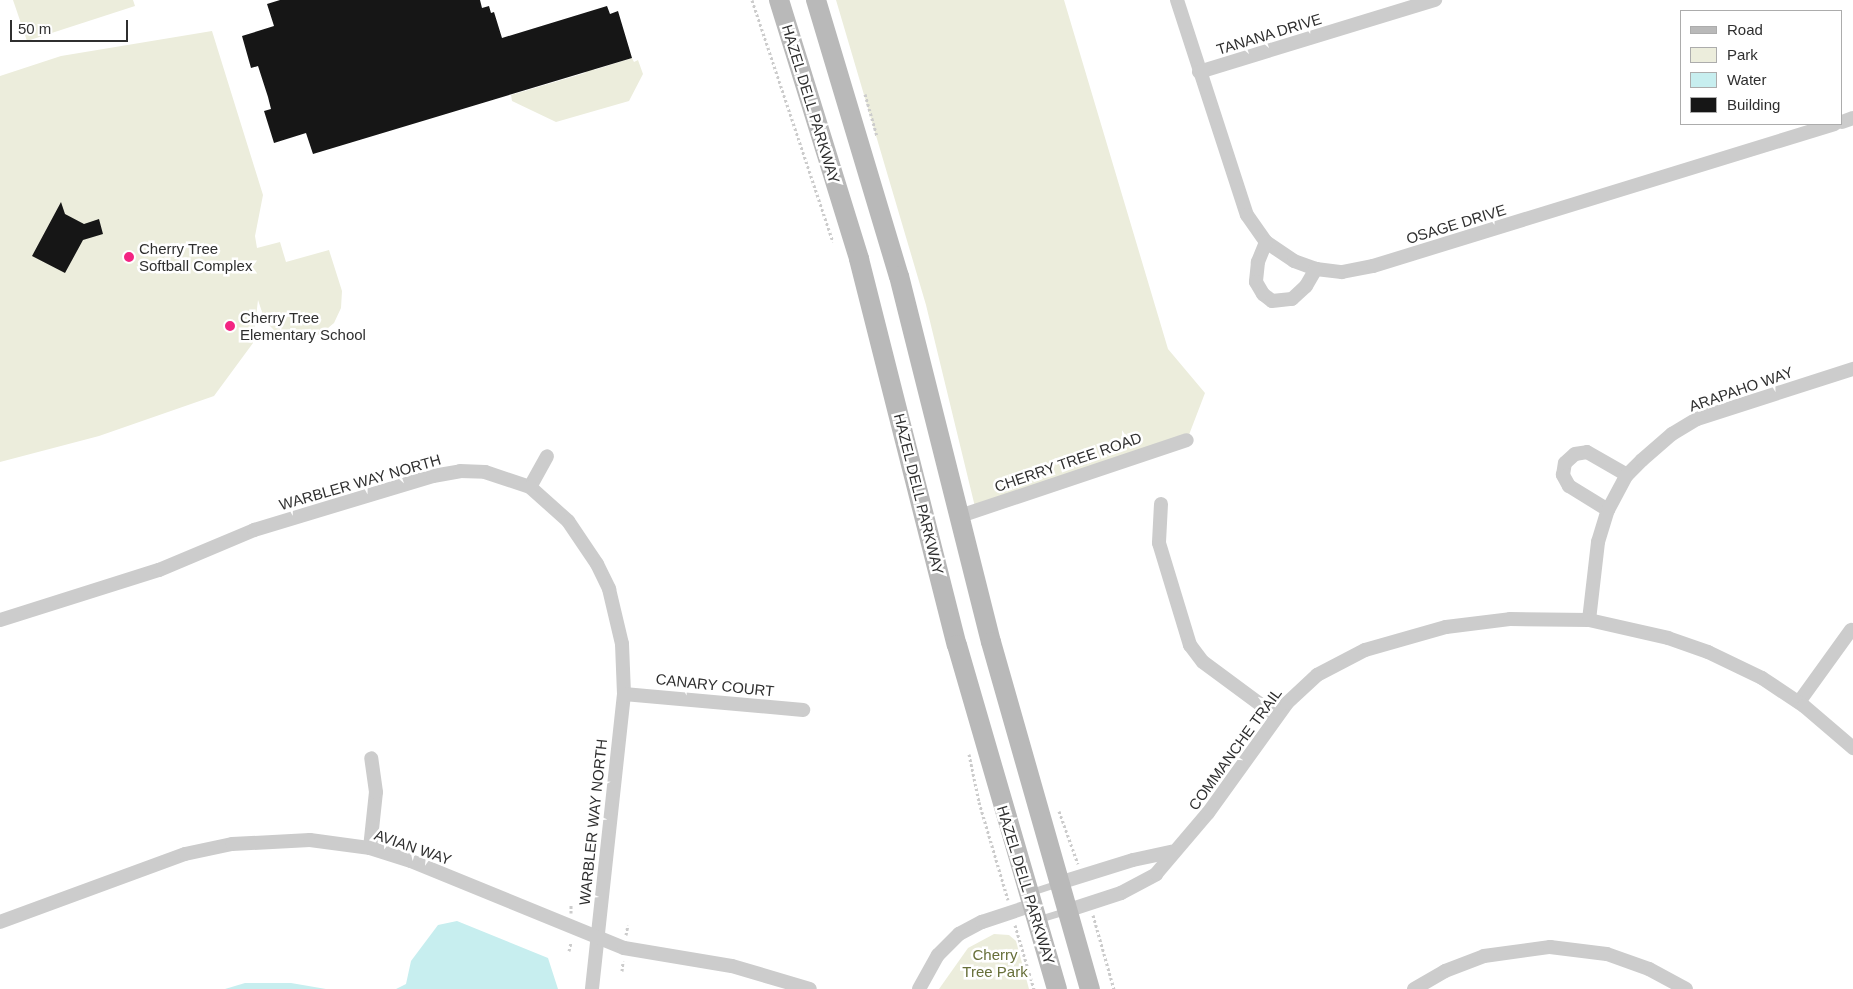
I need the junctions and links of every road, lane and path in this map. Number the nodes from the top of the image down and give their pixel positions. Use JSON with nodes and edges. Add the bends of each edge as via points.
{"nodes":[{"id":1,"x":752,"y":0,"type":"edge"},
{"id":2,"x":779,"y":0,"type":"edge"},
{"id":3,"x":816,"y":0,"type":"edge"},
{"id":4,"x":1176,"y":0,"type":"edge"},
{"id":5,"x":1426,"y":1,"type":"edge"},
{"id":6,"x":1199,"y":72,"type":"junction"},
{"id":7,"x":1832,"y":125,"type":"edge"},
{"id":8,"x":823,"y":211,"type":"dead end"},
{"id":9,"x":1266,"y":242,"type":"junction"},
{"id":10,"x":1316,"y":269,"type":"junction"},
{"id":11,"x":1853,"y":369,"type":"edge"},
{"id":12,"x":1187,"y":440,"type":"dead end"},
{"id":13,"x":547,"y":456,"type":"dead end"},
{"id":14,"x":1627,"y":475,"type":"junction"},
{"id":15,"x":530,"y":487,"type":"junction"},
{"id":16,"x":1161,"y":504,"type":"dead end"},
{"id":17,"x":1608,"y":510,"type":"junction"},
{"id":18,"x":960,"y":516,"type":"junction"},
{"id":19,"x":0,"y":620,"type":"edge"},
{"id":20,"x":1589,"y":620,"type":"junction"},
{"id":21,"x":1851,"y":630,"type":"dead end"},
{"id":22,"x":624,"y":694,"type":"junction"},
{"id":23,"x":1799,"y":702,"type":"junction"},
{"id":24,"x":803,"y":710,"type":"dead end"},
{"id":25,"x":1276,"y":716,"type":"junction"},
{"id":26,"x":1853,"y":748,"type":"edge"},
{"id":27,"x":371,"y":758,"type":"dead end"},
{"id":28,"x":370,"y":848,"type":"junction"},
{"id":29,"x":1172,"y":852,"type":"junction"},
{"id":30,"x":1059,"y":883,"type":"junction"},
{"id":31,"x":1032,"y":906,"type":"junction"},
{"id":32,"x":1066,"y":911,"type":"junction"},
{"id":33,"x":0,"y":922,"type":"edge"},
{"id":34,"x":1095,"y":923,"type":"dead end"},
{"id":35,"x":598,"y":938,"type":"junction"},
{"id":36,"x":1020,"y":941,"type":"dead end"},
{"id":37,"x":592,"y":989,"type":"edge"},
{"id":38,"x":810,"y":989,"type":"edge"},
{"id":39,"x":919,"y":989,"type":"edge"},
{"id":40,"x":1034,"y":989,"type":"edge"},
{"id":41,"x":1057,"y":989,"type":"edge"},
{"id":42,"x":1090,"y":989,"type":"edge"},
{"id":43,"x":1114,"y":989,"type":"edge"},
{"id":44,"x":1414,"y":989,"type":"edge"},
{"id":45,"x":1686,"y":989,"type":"edge"}],
"edges":[{"from":1,"to":8,"type":"path"},
{"from":2,"to":31,"type":"main road","name":"HAZEL DELL PARKWAY","via":[[859,259],[957,646]]},
{"from":3,"to":18,"type":"main road","name":"HAZEL DELL PARKWAY","via":[[899,276]]},
{"from":4,"to":6,"type":"street","name":"OSAGE DRIVE"},
{"from":5,"to":6,"type":"street","name":"TANANA DRIVE"},
{"from":6,"to":9,"type":"street","name":"OSAGE DRIVE","via":[[1241,202],[1253,227]]},
{"from":7,"to":10,"type":"street","name":"OSAGE DRIVE","via":[[1373,266],[1342,272]]},
{"from":9,"to":10,"type":"street","name":"OSAGE DRIVE","via":[[1294,261]]},
{"from":9,"to":10,"type":"street","via":[[1258,262],[1256,282],[1272,301],[1292,300]]},
{"from":11,"to":14,"type":"street","name":"ARAPAHO WAY","via":[[1697,419],[1658,444]]},
{"from":12,"to":18,"type":"street","name":"CHERRY TREE ROAD"},
{"from":13,"to":15,"type":"street"},
{"from":14,"to":17,"type":"street","name":"ARAPAHO WAY"},
{"from":14,"to":17,"type":"street","via":[[1587,452],[1575,454],[1565,463],[1563,476],[1569,486]]},
{"from":15,"to":19,"type":"street","name":"WARBLER WAY NORTH","via":[[485,472],[460,471],[433,476],[254,530],[159,570]]},
{"from":15,"to":22,"type":"street","name":"WARBLER WAY NORTH","via":[[568,521],[597,564],[609,589],[622,644]]},
{"from":16,"to":25,"type":"street","via":[[1159,543],[1190,645],[1203,662]]},
{"from":17,"to":20,"type":"street","name":"ARAPAHO WAY","via":[[1595,559]]},
{"from":18,"to":30,"type":"main road","name":"HAZEL DELL PARKWAY","via":[[991,642]]},
{"from":20,"to":23,"type":"street","name":"COMMANCHE TRAIL","via":[[1692,645],[1762,678]]},
{"from":20,"to":25,"type":"street","name":"COMMANCHE TRAIL","via":[[1532,618],[1484,621],[1446,627],[1379,645],[1317,675]]},
{"from":21,"to":23,"type":"street"},
{"from":22,"to":24,"type":"street","name":"CANARY COURT"},
{"from":22,"to":35,"type":"street","name":"WARBLER WAY NORTH"},
{"from":23,"to":26,"type":"street","name":"COMMANCHE TRAIL"},
{"from":25,"to":29,"type":"street","name":"COMMANCHE TRAIL","via":[[1208,813]]},
{"from":27,"to":28,"type":"street","via":[[376,792]]},
{"from":28,"to":33,"type":"street","name":"AVIAN WAY","via":[[279,840],[224,845],[169,859]]},
{"from":28,"to":35,"type":"street","name":"AVIAN WAY","via":[[411,861]]},
{"from":29,"to":30,"type":"street","via":[[1133,860]]},
{"from":29,"to":32,"type":"street","name":"COMMANCHE TRAIL","via":[[1156,874],[1134,888]]},
{"from":30,"to":31,"type":"lane"},
{"from":30,"to":32,"type":"main road","name":"HAZEL DELL PARKWAY"},
{"from":31,"to":32,"type":"lane"},
{"from":31,"to":39,"type":"street","via":[[982,922],[959,934],[938,955]]},
{"from":31,"to":41,"type":"main road","name":"HAZEL DELL PARKWAY"},
{"from":32,"to":42,"type":"main road","name":"HAZEL DELL PARKWAY"},
{"from":34,"to":43,"type":"path"},
{"from":35,"to":37,"type":"street","name":"WARBLER WAY NORTH"},
{"from":35,"to":38,"type":"street","name":"AVIAN WAY","via":[[624,948],[732,966]]},
{"from":36,"to":40,"type":"path"},
{"from":44,"to":45,"type":"street","via":[[1446,971],[1484,956],[1550,947],[1615,957],[1649,969]]}]}
